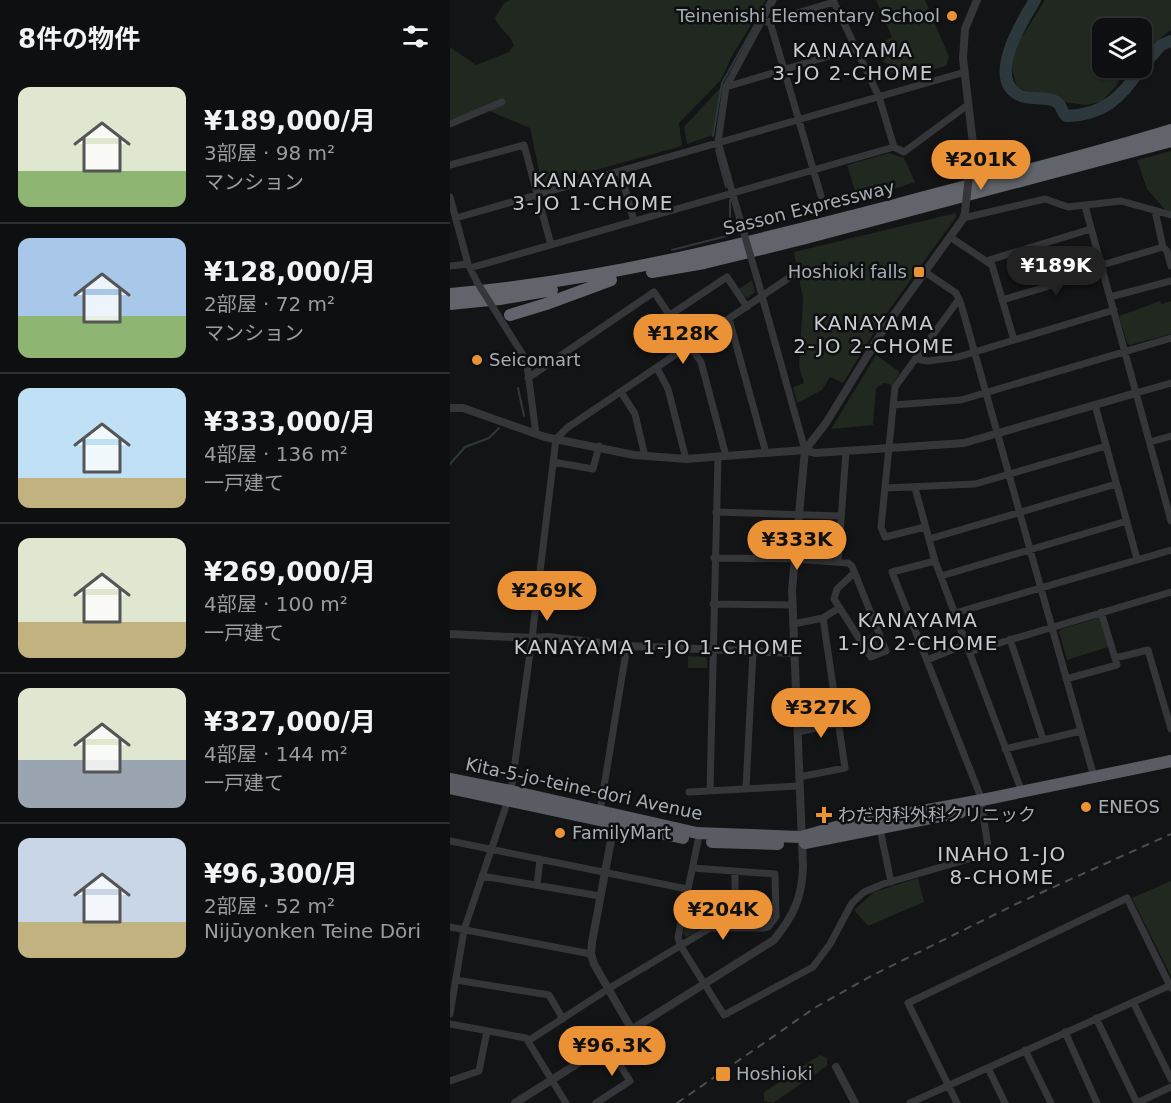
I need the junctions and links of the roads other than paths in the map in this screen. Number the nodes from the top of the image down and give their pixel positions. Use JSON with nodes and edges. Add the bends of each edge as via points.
{"nodes":[{"id":1,"x":773,"y":0,"type":"edge"},
{"id":2,"x":977,"y":0,"type":"edge"},
{"id":3,"x":833,"y":1,"type":"edge"},
{"id":4,"x":766,"y":22,"type":"junction"},
{"id":5,"x":856,"y":48,"type":"junction"},
{"id":6,"x":785,"y":69,"type":"junction"},
{"id":7,"x":965,"y":72,"type":"junction"},
{"id":8,"x":726,"y":87,"type":"junction"},
{"id":9,"x":879,"y":97,"type":"junction"},
{"id":10,"x":502,"y":102,"type":"dead end"},
{"id":11,"x":969,"y":104,"type":"junction"},
{"id":12,"x":799,"y":120,"type":"junction"},
{"id":13,"x":450,"y":124,"type":"edge"},
{"id":14,"x":1171,"y":130,"type":"edge"},
{"id":15,"x":1171,"y":141,"type":"edge"},
{"id":16,"x":718,"y":142,"type":"junction"},
{"id":17,"x":894,"y":147,"type":"junction"},
{"id":18,"x":450,"y":165,"type":"edge"},
{"id":19,"x":813,"y":170,"type":"junction"},
{"id":20,"x":620,"y":171,"type":"junction"},
{"id":21,"x":733,"y":193,"type":"junction"},
{"id":22,"x":537,"y":195,"type":"junction"},
{"id":23,"x":820,"y":196,"type":"dead end"},
{"id":24,"x":450,"y":197,"type":"edge"},
{"id":25,"x":1085,"y":206,"type":"junction"},
{"id":26,"x":1155,"y":211,"type":"junction"},
{"id":27,"x":964,"y":215,"type":"junction"},
{"id":28,"x":1171,"y":215,"type":"edge"},
{"id":29,"x":456,"y":218,"type":"junction"},
{"id":30,"x":634,"y":221,"type":"junction"},
{"id":31,"x":1091,"y":229,"type":"junction"},
{"id":32,"x":950,"y":237,"type":"junction"},
{"id":33,"x":551,"y":245,"type":"junction"},
{"id":34,"x":1163,"y":247,"type":"junction"},
{"id":35,"x":986,"y":261,"type":"junction"},
{"id":36,"x":450,"y":266,"type":"edge"},
{"id":37,"x":469,"y":266,"type":"junction"},
{"id":38,"x":1171,"y":266,"type":"edge"},
{"id":39,"x":1102,"y":268,"type":"junction"},
{"id":40,"x":925,"y":272,"type":"junction"},
{"id":41,"x":796,"y":273,"type":"dead end"},
{"id":42,"x":611,"y":280,"type":"junction"},
{"id":43,"x":1171,"y":281,"type":"edge"},
{"id":44,"x":450,"y":294,"type":"edge"},
{"id":45,"x":763,"y":297,"type":"junction"},
{"id":46,"x":1110,"y":297,"type":"junction"},
{"id":47,"x":959,"y":299,"type":"junction"},
{"id":48,"x":1002,"y":300,"type":"junction"},
{"id":49,"x":450,"y":304,"type":"edge"},
{"id":50,"x":747,"y":307,"type":"junction"},
{"id":51,"x":1114,"y":310,"type":"junction"},
{"id":52,"x":510,"y":315,"type":"dead end"},
{"id":53,"x":670,"y":315,"type":"junction"},
{"id":54,"x":729,"y":319,"type":"junction"},
{"id":55,"x":1171,"y":338,"type":"edge"},
{"id":56,"x":1014,"y":340,"type":"junction"},
{"id":57,"x":691,"y":345,"type":"junction"},
{"id":58,"x":1125,"y":351,"type":"junction"},
{"id":59,"x":975,"y":352,"type":"junction"},
{"id":60,"x":915,"y":359,"type":"junction"},
{"id":61,"x":657,"y":368,"type":"junction"},
{"id":62,"x":528,"y":378,"type":"junction"},
{"id":63,"x":1171,"y":383,"type":"edge"},
{"id":64,"x":621,"y":392,"type":"junction"},
{"id":65,"x":986,"y":392,"type":"junction"},
{"id":66,"x":1136,"y":393,"type":"junction"},
{"id":67,"x":893,"y":405,"type":"junction"},
{"id":68,"x":1095,"y":405,"type":"junction"},
{"id":69,"x":450,"y":408,"type":"edge"},
{"id":70,"x":536,"y":434,"type":"junction"},
{"id":71,"x":998,"y":434,"type":"junction"},
{"id":72,"x":1171,"y":436,"type":"edge"},
{"id":73,"x":556,"y":439,"type":"junction"},
{"id":74,"x":1150,"y":442,"type":"junction"},
{"id":75,"x":599,"y":446,"type":"junction"},
{"id":76,"x":1106,"y":446,"type":"junction"},
{"id":77,"x":889,"y":448,"type":"junction"},
{"id":78,"x":805,"y":450,"type":"junction"},
{"id":79,"x":846,"y":451,"type":"junction"},
{"id":80,"x":766,"y":453,"type":"junction"},
{"id":81,"x":645,"y":456,"type":"junction"},
{"id":82,"x":722,"y":456,"type":"junction"},
{"id":83,"x":686,"y":459,"type":"junction"},
{"id":84,"x":553,"y":462,"type":"junction"},
{"id":85,"x":1010,"y":474,"type":"junction"},
{"id":86,"x":1116,"y":484,"type":"junction"},
{"id":87,"x":885,"y":488,"type":"junction"},
{"id":88,"x":915,"y":488,"type":"junction"},
{"id":89,"x":1168,"y":502,"type":"edge"},
{"id":90,"x":1020,"y":511,"type":"junction"},
{"id":91,"x":716,"y":512,"type":"junction"},
{"id":92,"x":799,"y":514,"type":"junction"},
{"id":93,"x":841,"y":516,"type":"junction"},
{"id":94,"x":1126,"y":521,"type":"junction"},
{"id":95,"x":1171,"y":521,"type":"edge"},
{"id":96,"x":925,"y":526,"type":"junction"},
{"id":97,"x":929,"y":539,"type":"junction"},
{"id":98,"x":1031,"y":549,"type":"junction"},
{"id":99,"x":1171,"y":550,"type":"edge"},
{"id":100,"x":714,"y":558,"type":"junction"},
{"id":101,"x":794,"y":559,"type":"junction"},
{"id":102,"x":1137,"y":560,"type":"junction"},
{"id":103,"x":838,"y":561,"type":"junction"},
{"id":104,"x":935,"y":561,"type":"junction"},
{"id":105,"x":854,"y":573,"type":"junction"},
{"id":106,"x":941,"y":576,"type":"junction"},
{"id":107,"x":1042,"y":588,"type":"junction"},
{"id":108,"x":1171,"y":592,"type":"edge"},
{"id":109,"x":713,"y":604,"type":"junction"},
{"id":110,"x":792,"y":605,"type":"junction"},
{"id":111,"x":839,"y":608,"type":"junction"},
{"id":112,"x":1101,"y":612,"type":"junction"},
{"id":113,"x":955,"y":613,"type":"junction"},
{"id":114,"x":823,"y":618,"type":"junction"},
{"id":115,"x":793,"y":624,"type":"junction"},
{"id":116,"x":1053,"y":627,"type":"junction"},
{"id":117,"x":450,"y":634,"type":"edge"},
{"id":118,"x":532,"y":638,"type":"junction"},
{"id":119,"x":1010,"y":639,"type":"junction"},
{"id":120,"x":966,"y":644,"type":"junction"},
{"id":121,"x":627,"y":646,"type":"junction"},
{"id":122,"x":712,"y":650,"type":"junction"},
{"id":123,"x":753,"y":652,"type":"junction"},
{"id":124,"x":969,"y":652,"type":"junction"},
{"id":125,"x":794,"y":653,"type":"junction"},
{"id":126,"x":1115,"y":658,"type":"junction"},
{"id":127,"x":927,"y":660,"type":"junction"},
{"id":128,"x":1066,"y":679,"type":"junction"},
{"id":129,"x":839,"y":723,"type":"junction"},
{"id":130,"x":1171,"y":729,"type":"edge"},
{"id":131,"x":1081,"y":731,"type":"junction"},
{"id":132,"x":798,"y":732,"type":"junction"},
{"id":133,"x":1043,"y":739,"type":"junction"},
{"id":134,"x":1005,"y":749,"type":"junction"},
{"id":135,"x":1171,"y":760,"type":"edge"},
{"id":136,"x":1171,"y":768,"type":"edge"},
{"id":137,"x":1094,"y":777,"type":"junction"},
{"id":138,"x":450,"y":779,"type":"edge"},
{"id":139,"x":799,"y":782,"type":"junction"},
{"id":140,"x":450,"y":788,"type":"edge"},
{"id":141,"x":746,"y":789,"type":"junction"},
{"id":142,"x":710,"y":791,"type":"junction"},
{"id":143,"x":689,"y":792,"type":"dead end"},
{"id":144,"x":1022,"y":792,"type":"junction"},
{"id":145,"x":510,"y":795,"type":"junction"},
{"id":146,"x":982,"y":804,"type":"junction"},
{"id":147,"x":600,"y":811,"type":"junction"},
{"id":148,"x":615,"y":819,"type":"junction"},
{"id":149,"x":880,"y":830,"type":"junction"},
{"id":150,"x":802,"y":840,"type":"junction"},
{"id":151,"x":450,"y":841,"type":"edge"},
{"id":152,"x":698,"y":841,"type":"junction"},
{"id":153,"x":491,"y":849,"type":"junction"},
{"id":154,"x":540,"y":859,"type":"junction"},
{"id":155,"x":693,"y":868,"type":"junction"},
{"id":156,"x":605,"y":872,"type":"junction"},
{"id":157,"x":735,"y":872,"type":"junction"},
{"id":158,"x":482,"y":876,"type":"junction"},
{"id":159,"x":891,"y":882,"type":"junction"},
{"id":160,"x":537,"y":885,"type":"junction"},
{"id":161,"x":687,"y":888,"type":"junction"},
{"id":162,"x":600,"y":896,"type":"junction"},
{"id":163,"x":450,"y":927,"type":"edge"},
{"id":164,"x":735,"y":928,"type":"junction"},
{"id":165,"x":464,"y":930,"type":"junction"},
{"id":166,"x":680,"y":945,"type":"junction"},
{"id":167,"x":591,"y":954,"type":"junction"},
{"id":168,"x":456,"y":980,"type":"junction"},
{"id":169,"x":705,"y":985,"type":"junction"},
{"id":170,"x":1171,"y":986,"type":"edge"},
{"id":171,"x":608,"y":989,"type":"junction"},
{"id":172,"x":1133,"y":1002,"type":"junction"},
{"id":173,"x":450,"y":1014,"type":"edge"},
{"id":174,"x":563,"y":1018,"type":"junction"},
{"id":175,"x":1096,"y":1018,"type":"junction"},
{"id":176,"x":450,"y":1024,"type":"edge"},
{"id":177,"x":632,"y":1030,"type":"junction"},
{"id":178,"x":487,"y":1031,"type":"junction"},
{"id":179,"x":1065,"y":1032,"type":"junction"},
{"id":180,"x":528,"y":1041,"type":"junction"},
{"id":181,"x":608,"y":1046,"type":"junction"},
{"id":182,"x":1025,"y":1050,"type":"junction"},
{"id":183,"x":836,"y":1067,"type":"dead end"},
{"id":184,"x":988,"y":1068,"type":"junction"},
{"id":185,"x":1171,"y":1079,"type":"edge"},
{"id":186,"x":450,"y":1081,"type":"edge"},
{"id":187,"x":552,"y":1081,"type":"junction"},
{"id":188,"x":948,"y":1086,"type":"junction"},
{"id":189,"x":1171,"y":1087,"type":"edge"},
{"id":190,"x":515,"y":1103,"type":"edge"},
{"id":191,"x":566,"y":1103,"type":"edge"},
{"id":192,"x":597,"y":1103,"type":"edge"},
{"id":193,"x":855,"y":1103,"type":"edge"},
{"id":194,"x":911,"y":1103,"type":"edge"},
{"id":195,"x":957,"y":1103,"type":"edge"},
{"id":196,"x":1005,"y":1103,"type":"edge"},
{"id":197,"x":1051,"y":1103,"type":"edge"},
{"id":198,"x":1097,"y":1103,"type":"edge"},
{"id":199,"x":1137,"y":1103,"type":"edge"}],
"edges":[{"from":1,"to":4,"type":"street"},
{"from":2,"to":7,"type":"street","via":[[965,29]]},
{"from":3,"to":4,"type":"street"},
{"from":3,"to":5,"type":"street"},
{"from":4,"to":6,"type":"street"},
{"from":4,"to":8,"type":"street"},
{"from":5,"to":6,"type":"street"},
{"from":5,"to":9,"type":"street"},
{"from":6,"to":8,"type":"street"},
{"from":6,"to":12,"type":"street"},
{"from":7,"to":9,"type":"street"},
{"from":7,"to":11,"type":"street"},
{"from":8,"to":16,"type":"street"},
{"from":9,"to":12,"type":"street"},
{"from":9,"to":17,"type":"street"},
{"from":10,"to":13,"type":"street"},
{"from":11,"to":17,"type":"street","via":[[904,152]]},
{"from":11,"to":27,"type":"street","bridge":true,"via":[[973,144]]},
{"from":12,"to":16,"type":"street"},
{"from":12,"to":19,"type":"street"},
{"from":14,"to":44,"type":"highway","name":"Sasson Expressway","via":[[703,254],[587,277]]},
{"from":15,"to":42,"type":"highway","name":"Sasson Expressway","via":[[795,241]]},
{"from":16,"to":20,"type":"street"},
{"from":16,"to":21,"type":"street"},
{"from":17,"to":19,"type":"street"},
{"from":18,"to":22,"type":"street","via":[[524,145]]},
{"from":19,"to":21,"type":"street"},
{"from":19,"to":23,"type":"street"},
{"from":20,"to":22,"type":"street"},
{"from":20,"to":30,"type":"street"},
{"from":21,"to":30,"type":"street"},
{"from":21,"to":45,"type":"street","bridge":true},
{"from":22,"to":29,"type":"street"},
{"from":22,"to":33,"type":"street"},
{"from":24,"to":29,"type":"street"},
{"from":25,"to":26,"type":"street","via":[[1121,201]]},
{"from":25,"to":27,"type":"street","via":[[1068,207],[1045,199]]},
{"from":25,"to":31,"type":"street"},
{"from":26,"to":28,"type":"street"},
{"from":26,"to":34,"type":"street"},
{"from":27,"to":32,"type":"street"},
{"from":29,"to":37,"type":"street"},
{"from":30,"to":33,"type":"street"},
{"from":31,"to":35,"type":"street"},
{"from":31,"to":39,"type":"street"},
{"from":32,"to":35,"type":"street"},
{"from":32,"to":40,"type":"street"},
{"from":33,"to":37,"type":"street"},
{"from":34,"to":38,"type":"street"},
{"from":34,"to":39,"type":"street"},
{"from":35,"to":48,"type":"street","via":[[992,265]]},
{"from":36,"to":37,"type":"street"},
{"from":37,"to":62,"type":"street","bridge":true,"via":[[523,355]]},
{"from":39,"to":46,"type":"street"},
{"from":39,"to":48,"type":"street"},
{"from":40,"to":47,"type":"street"},
{"from":40,"to":78,"type":"street"},
{"from":41,"to":45,"type":"street"},
{"from":42,"to":49,"type":"highway","name":"Sasson Expressway"},
{"from":42,"to":52,"type":"highway"},
{"from":43,"to":46,"type":"street"},
{"from":45,"to":50,"type":"street"},
{"from":45,"to":78,"type":"street"},
{"from":46,"to":51,"type":"street"},
{"from":47,"to":59,"type":"street"},
{"from":47,"to":60,"type":"street"},
{"from":48,"to":56,"type":"street"},
{"from":50,"to":53,"type":"street","via":[[727,277]]},
{"from":50,"to":54,"type":"street"},
{"from":51,"to":56,"type":"street"},
{"from":51,"to":58,"type":"street"},
{"from":53,"to":57,"type":"street"},
{"from":53,"to":62,"type":"street","via":[[654,292]]},
{"from":54,"to":57,"type":"street"},
{"from":54,"to":80,"type":"street"},
{"from":55,"to":58,"type":"street"},
{"from":56,"to":59,"type":"street"},
{"from":57,"to":61,"type":"street"},
{"from":57,"to":82,"type":"street","via":[[701,362]]},
{"from":58,"to":65,"type":"street"},
{"from":58,"to":66,"type":"street"},
{"from":59,"to":60,"type":"street","via":[[928,361]]},
{"from":59,"to":65,"type":"street"},
{"from":60,"to":67,"type":"street","via":[[895,387]]},
{"from":61,"to":64,"type":"street"},
{"from":61,"to":83,"type":"street","via":[[668,389]]},
{"from":62,"to":70,"type":"street"},
{"from":63,"to":66,"type":"street"},
{"from":64,"to":73,"type":"street"},
{"from":64,"to":81,"type":"street","via":[[635,414]]},
{"from":65,"to":67,"type":"street","via":[[961,400]]},
{"from":65,"to":71,"type":"street"},
{"from":66,"to":68,"type":"street"},
{"from":66,"to":74,"type":"street"},
{"from":67,"to":77,"type":"street"},
{"from":68,"to":71,"type":"street"},
{"from":68,"to":76,"type":"street"},
{"from":69,"to":70,"type":"street","via":[[463,408]]},
{"from":70,"to":73,"type":"street"},
{"from":71,"to":77,"type":"street","via":[[963,443]]},
{"from":71,"to":85,"type":"street"},
{"from":72,"to":74,"type":"street"},
{"from":73,"to":75,"type":"street"},
{"from":73,"to":84,"type":"street"},
{"from":74,"to":89,"type":"street"},
{"from":75,"to":81,"type":"street"},
{"from":75,"to":84,"type":"street","via":[[593,469]]},
{"from":76,"to":85,"type":"street"},
{"from":76,"to":86,"type":"street"},
{"from":77,"to":79,"type":"street"},
{"from":77,"to":87,"type":"street"},
{"from":78,"to":79,"type":"street"},
{"from":78,"to":80,"type":"street"},
{"from":78,"to":92,"type":"street"},
{"from":79,"to":93,"type":"street"},
{"from":80,"to":82,"type":"street"},
{"from":81,"to":83,"type":"street"},
{"from":82,"to":83,"type":"street"},
{"from":82,"to":91,"type":"street"},
{"from":84,"to":118,"type":"street"},
{"from":85,"to":88,"type":"street","via":[[975,484]]},
{"from":85,"to":90,"type":"street"},
{"from":86,"to":90,"type":"street"},
{"from":86,"to":94,"type":"street"},
{"from":87,"to":88,"type":"street"},
{"from":87,"to":96,"type":"street","via":[[881,527],[885,537]]},
{"from":88,"to":96,"type":"street"},
{"from":89,"to":95,"type":"street"},
{"from":90,"to":97,"type":"street"},
{"from":90,"to":98,"type":"street"},
{"from":91,"to":92,"type":"street"},
{"from":91,"to":100,"type":"street"},
{"from":92,"to":93,"type":"street"},
{"from":92,"to":101,"type":"street"},
{"from":93,"to":103,"type":"street"},
{"from":94,"to":98,"type":"street"},
{"from":94,"to":102,"type":"street"},
{"from":96,"to":97,"type":"street"},
{"from":97,"to":104,"type":"street"},
{"from":98,"to":106,"type":"street"},
{"from":98,"to":107,"type":"street"},
{"from":99,"to":102,"type":"street"},
{"from":100,"to":101,"type":"street"},
{"from":100,"to":109,"type":"street"},
{"from":101,"to":103,"type":"street"},
{"from":101,"to":110,"type":"street"},
{"from":102,"to":107,"type":"street"},
{"from":103,"to":105,"type":"street","via":[[852,566]]},
{"from":104,"to":106,"type":"street"},
{"from":104,"to":127,"type":"street","via":[[892,572]]},
{"from":105,"to":111,"type":"street","via":[[834,593]]},
{"from":105,"to":111,"type":"street","via":[[886,651],[872,657]]},
{"from":106,"to":113,"type":"street"},
{"from":107,"to":113,"type":"street"},
{"from":107,"to":116,"type":"street"},
{"from":108,"to":112,"type":"street"},
{"from":109,"to":110,"type":"street"},
{"from":109,"to":122,"type":"street"},
{"from":110,"to":115,"type":"street"},
{"from":111,"to":114,"type":"street"},
{"from":112,"to":116,"type":"street"},
{"from":112,"to":126,"type":"street"},
{"from":113,"to":120,"type":"street"},
{"from":114,"to":115,"type":"street"},
{"from":114,"to":129,"type":"street"},
{"from":115,"to":125,"type":"street"},
{"from":116,"to":119,"type":"street"},
{"from":116,"to":128,"type":"street"},
{"from":117,"to":118,"type":"street"},
{"from":118,"to":121,"type":"street"},
{"from":118,"to":145,"type":"street"},
{"from":119,"to":124,"type":"street"},
{"from":119,"to":133,"type":"street"},
{"from":120,"to":124,"type":"street"},
{"from":120,"to":127,"type":"street"},
{"from":121,"to":122,"type":"street"},
{"from":121,"to":147,"type":"street"},
{"from":122,"to":123,"type":"street"},
{"from":122,"to":142,"type":"street"},
{"from":123,"to":125,"type":"street"},
{"from":123,"to":141,"type":"street"},
{"from":124,"to":134,"type":"street"},
{"from":125,"to":132,"type":"street"},
{"from":126,"to":128,"type":"street","via":[[1117,664]]},
{"from":126,"to":130,"type":"street","via":[[1148,650]]},
{"from":127,"to":146,"type":"street"},
{"from":128,"to":131,"type":"street"},
{"from":129,"to":132,"type":"street"},
{"from":129,"to":139,"type":"street","via":[[845,768]]},
{"from":131,"to":133,"type":"street"},
{"from":131,"to":137,"type":"street"},
{"from":132,"to":139,"type":"street"},
{"from":133,"to":134,"type":"street"},
{"from":134,"to":144,"type":"street"},
{"from":135,"to":137,"type":"highway","name":"Kita-5-jo-teine-dori Avenue"},
{"from":136,"to":146,"type":"highway","name":"Kita-5-jo-teine-dori Avenue"},
{"from":137,"to":144,"type":"highway","name":"Kita-5-jo-teine-dori Avenue"},
{"from":138,"to":145,"type":"highway","name":"Kita-5-jo-teine-dori Avenue"},
{"from":139,"to":141,"type":"street"},
{"from":139,"to":150,"type":"street"},
{"from":140,"to":145,"type":"highway","name":"Kita-5-jo-teine-dori Avenue"},
{"from":141,"to":142,"type":"street"},
{"from":142,"to":143,"type":"street"},
{"from":144,"to":146,"type":"highway","name":"Kita-5-jo-teine-dori Avenue"},
{"from":145,"to":147,"type":"highway","name":"Kita-5-jo-teine-dori Avenue"},
{"from":145,"to":148,"type":"highway","name":"Kita-5-jo-teine-dori Avenue"},
{"from":145,"to":153,"type":"street"},
{"from":146,"to":149,"type":"highway","name":"Kita-5-jo-teine-dori Avenue"},
{"from":146,"to":150,"type":"highway","name":"Kita-5-jo-teine-dori Avenue","via":[[836,827]]},
{"from":146,"to":159,"type":"street","via":[[989,853]]},
{"from":147,"to":148,"type":"highway","name":"Kita-5-jo-teine-dori Avenue"},
{"from":148,"to":150,"type":"highway","name":"Kita-5-jo-teine-dori Avenue","via":[[697,833]]},
{"from":148,"to":152,"type":"highway","name":"Kita-5-jo-teine-dori Avenue"},
{"from":148,"to":156,"type":"street"},
{"from":149,"to":150,"type":"highway","name":"Kita-5-jo-teine-dori Avenue"},
{"from":149,"to":159,"type":"street"},
{"from":150,"to":152,"type":"highway","name":"Kita-5-jo-teine-dori Avenue","via":[[746,844]]},
{"from":150,"to":169,"type":"street","via":[[802,883],[797,906],[787,924],[774,940]]},
{"from":151,"to":153,"type":"street"},
{"from":152,"to":155,"type":"street"},
{"from":153,"to":154,"type":"street"},
{"from":153,"to":158,"type":"street"},
{"from":154,"to":156,"type":"street"},
{"from":154,"to":160,"type":"street"},
{"from":155,"to":157,"type":"street"},
{"from":155,"to":161,"type":"street"},
{"from":156,"to":161,"type":"street"},
{"from":156,"to":162,"type":"street"},
{"from":157,"to":164,"type":"street"},
{"from":157,"to":164,"type":"street","via":[[775,874],[776,917],[768,927]]},
{"from":158,"to":160,"type":"street"},
{"from":158,"to":165,"type":"street"},
{"from":159,"to":169,"type":"street","via":[[864,892],[852,903],[830,944],[805,972],[724,1015]]},
{"from":160,"to":162,"type":"street"},
{"from":161,"to":166,"type":"street"},
{"from":162,"to":167,"type":"street"},
{"from":163,"to":165,"type":"street"},
{"from":164,"to":166,"type":"street","via":[[710,928]]},
{"from":165,"to":167,"type":"street"},
{"from":165,"to":168,"type":"street"},
{"from":166,"to":169,"type":"street"},
{"from":166,"to":171,"type":"street"},
{"from":167,"to":171,"type":"street"},
{"from":168,"to":173,"type":"street"},
{"from":168,"to":174,"type":"street","via":[[549,995]]},
{"from":169,"to":177,"type":"street"},
{"from":170,"to":172,"type":"street"},
{"from":170,"to":188,"type":"street","via":[[1127,898],[908,1003]]},
{"from":171,"to":174,"type":"street"},
{"from":171,"to":177,"type":"street"},
{"from":172,"to":175,"type":"street"},
{"from":172,"to":185,"type":"street"},
{"from":174,"to":180,"type":"street"},
{"from":175,"to":179,"type":"street"},
{"from":175,"to":199,"type":"street"},
{"from":176,"to":178,"type":"street"},
{"from":177,"to":181,"type":"street"},
{"from":178,"to":180,"type":"street"},
{"from":178,"to":186,"type":"street","via":[[479,1071]]},
{"from":179,"to":182,"type":"street"},
{"from":179,"to":198,"type":"street"},
{"from":180,"to":187,"type":"street"},
{"from":181,"to":187,"type":"street"},
{"from":181,"to":192,"type":"street","via":[[630,1081]]},
{"from":182,"to":184,"type":"street"},
{"from":182,"to":197,"type":"street"},
{"from":183,"to":193,"type":"street"},
{"from":184,"to":188,"type":"street"},
{"from":184,"to":196,"type":"street"},
{"from":187,"to":190,"type":"street"},
{"from":187,"to":191,"type":"street"},
{"from":188,"to":194,"type":"street"},
{"from":188,"to":195,"type":"street"},
{"from":189,"to":199,"type":"street"}]}
